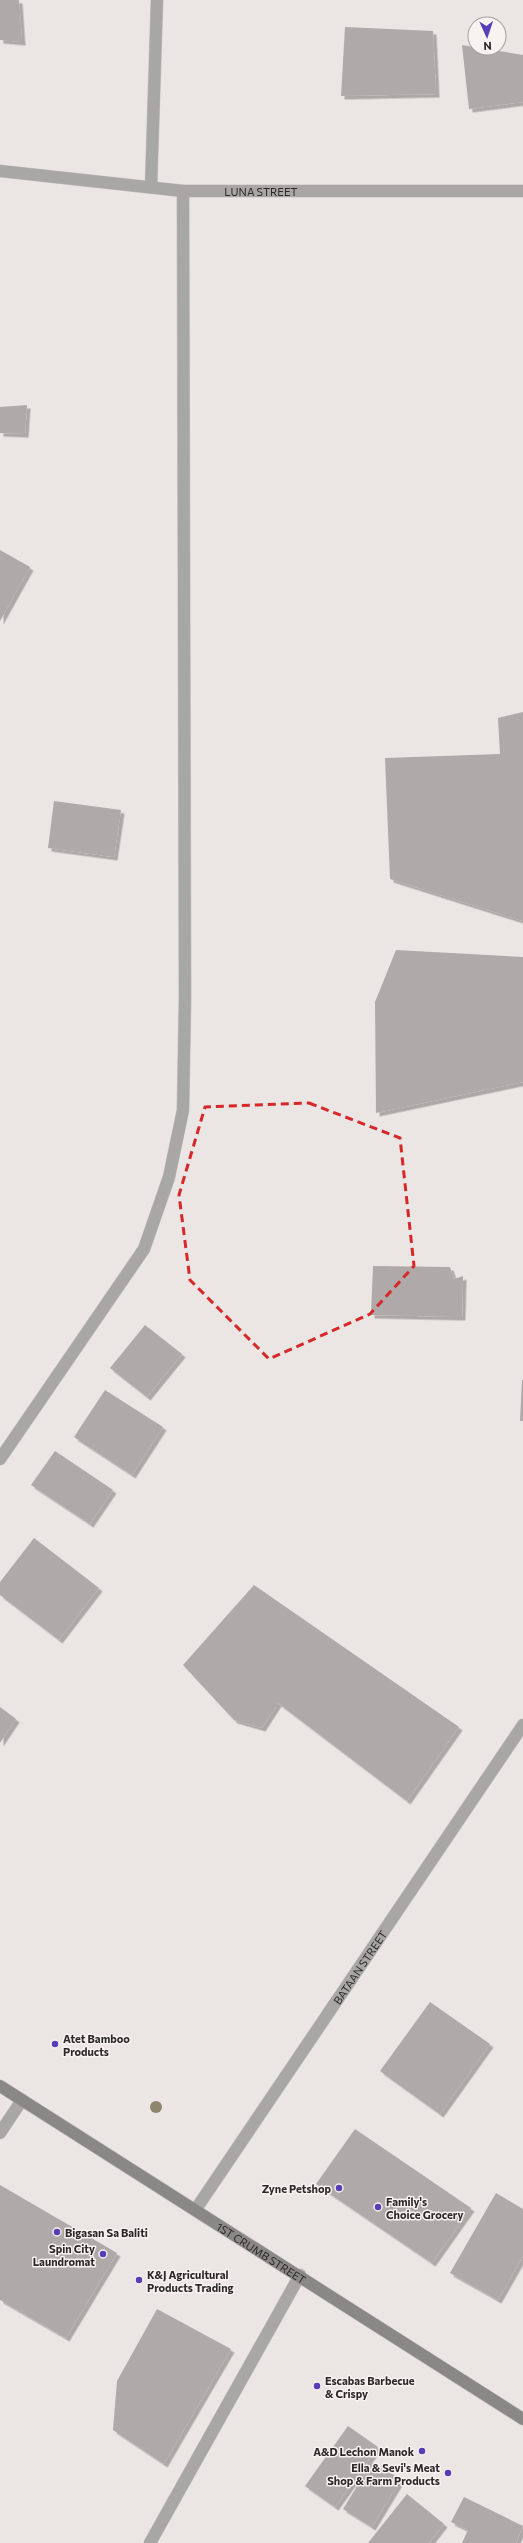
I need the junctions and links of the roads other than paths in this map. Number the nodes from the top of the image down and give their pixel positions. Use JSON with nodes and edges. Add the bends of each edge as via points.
{"nodes":[{"id":1,"x":157,"y":0,"type":"edge"},
{"id":2,"x":0,"y":171,"type":"edge"},
{"id":3,"x":152,"y":187,"type":"junction"},
{"id":4,"x":183,"y":191,"type":"junction"},
{"id":5,"x":523,"y":191,"type":"edge"},
{"id":6,"x":0,"y":1459,"type":"edge"},
{"id":7,"x":523,"y":1725,"type":"edge"},
{"id":8,"x":0,"y":2086,"type":"edge"},
{"id":9,"x":22,"y":2100,"type":"junction"},
{"id":10,"x":0,"y":2133,"type":"edge"},
{"id":11,"x":196,"y":2209,"type":"junction"},
{"id":12,"x":300,"y":2275,"type":"junction"},
{"id":13,"x":523,"y":2419,"type":"edge"},
{"id":14,"x":150,"y":2543,"type":"edge"}],
"edges":[{"from":1,"to":3,"type":"street"},
{"from":2,"to":3,"type":"street","name":"LUNA STREET"},
{"from":3,"to":4,"type":"street","name":"LUNA STREET"},
{"from":4,"to":5,"type":"street","name":"LUNA STREET"},
{"from":4,"to":6,"type":"street","via":[[183,1110],[169,1177],[144,1249]]},
{"from":7,"to":11,"type":"street","name":"BATAAN STREET"},
{"from":8,"to":9,"type":"main road","name":"1ST CRUMB STREET"},
{"from":9,"to":10,"type":"street"},
{"from":9,"to":11,"type":"main road","name":"1ST CRUMB STREET"},
{"from":11,"to":12,"type":"main road","name":"1ST CRUMB STREET"},
{"from":12,"to":13,"type":"main road","name":"1ST CRUMB STREET"},
{"from":12,"to":14,"type":"street"}]}
